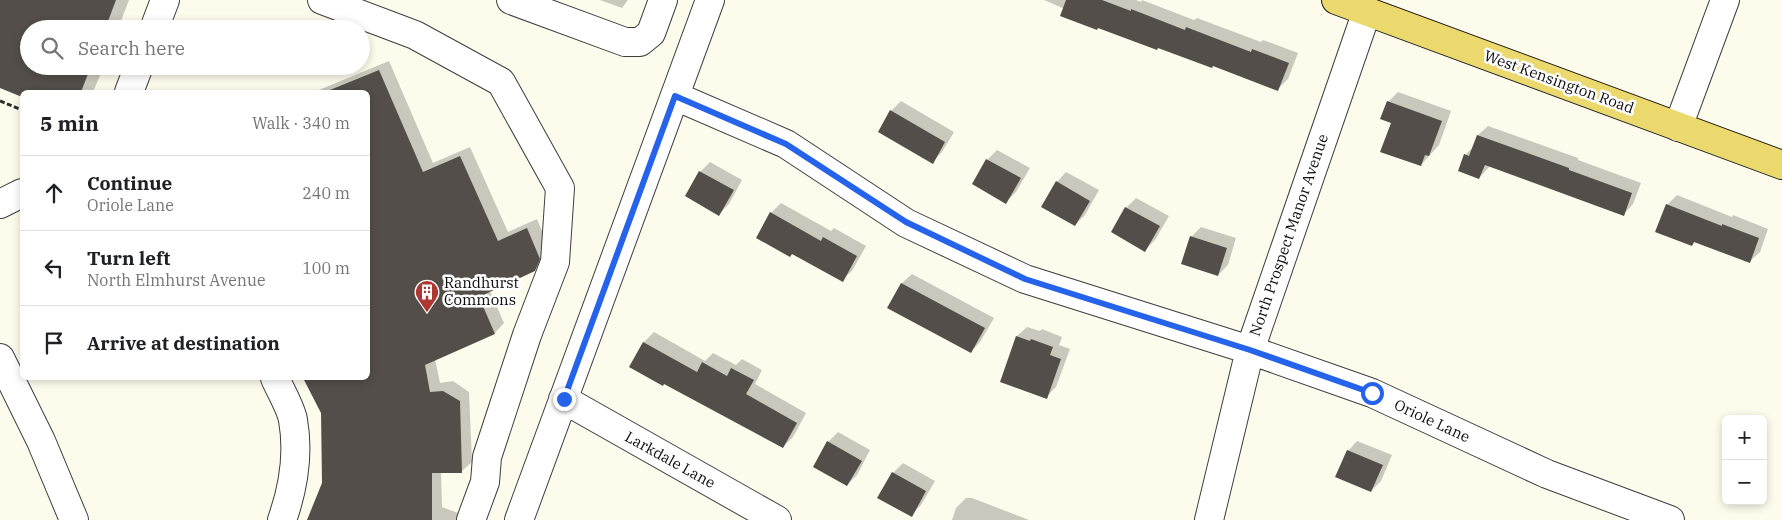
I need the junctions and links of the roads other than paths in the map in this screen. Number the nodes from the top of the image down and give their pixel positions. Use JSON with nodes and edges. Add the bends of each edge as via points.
{"nodes":[{"id":1,"x":165,"y":0,"type":"edge"},
{"id":2,"x":322,"y":0,"type":"edge"},
{"id":3,"x":511,"y":0,"type":"edge"},
{"id":4,"x":664,"y":0,"type":"edge"},
{"id":5,"x":710,"y":0,"type":"edge"},
{"id":6,"x":1336,"y":0,"type":"edge"},
{"id":7,"x":1725,"y":0,"type":"edge"},
{"id":8,"x":1379,"y":9,"type":"edge"},
{"id":9,"x":157,"y":20,"type":"edge"},
{"id":10,"x":136,"y":75,"type":"edge"},
{"id":11,"x":130,"y":90,"type":"edge"},
{"id":12,"x":675,"y":96,"type":"junction"},
{"id":13,"x":1678,"y":127,"type":"junction"},
{"id":14,"x":1782,"y":165,"type":"edge"},
{"id":15,"x":20,"y":194,"type":"edge"},
{"id":16,"x":0,"y":204,"type":"edge"},
{"id":17,"x":1250,"y":350,"type":"junction"},
{"id":18,"x":0,"y":358,"type":"edge"},
{"id":19,"x":276,"y":380,"type":"edge"},
{"id":20,"x":564,"y":399,"type":"junction"},
{"id":21,"x":74,"y":520,"type":"edge"},
{"id":22,"x":282,"y":520,"type":"edge"},
{"id":23,"x":471,"y":520,"type":"edge"},
{"id":24,"x":519,"y":520,"type":"edge"},
{"id":25,"x":777,"y":520,"type":"edge"},
{"id":26,"x":1209,"y":520,"type":"edge"},
{"id":27,"x":1670,"y":520,"type":"edge"}],
"edges":[{"from":1,"to":9,"type":"street"},
{"from":2,"to":23,"type":"street","via":[[415,34],[501,82],[560,188],[555,262],[487,457],[485,482]]},
{"from":3,"to":4,"type":"street","via":[[625,42],[640,42],[651,33]]},
{"from":5,"to":12,"type":"street"},
{"from":6,"to":8,"type":"main road","name":"West Kensington Road"},
{"from":7,"to":13,"type":"street"},
{"from":8,"to":13,"type":"main road","name":"West Kensington Road"},
{"from":8,"to":17,"type":"street","name":"North Prospect Manor Avenue"},
{"from":10,"to":11,"type":"street"},
{"from":12,"to":17,"type":"street","name":"Oriole Lane","via":[[786,144],[906,222],[1025,279]]},
{"from":12,"to":20,"type":"street"},
{"from":13,"to":14,"type":"main road","name":"West Kensington Road"},
{"from":15,"to":16,"type":"street"},
{"from":17,"to":26,"type":"street","name":"North Prospect Manor Avenue"},
{"from":17,"to":27,"type":"street","name":"Oriole Lane","via":[[1372,393],[1546,474]]},
{"from":18,"to":21,"type":"street","via":[[41,441]]},
{"from":19,"to":22,"type":"street","via":[[293,419],[295,464],[290,498]]},
{"from":20,"to":24,"type":"street"},
{"from":20,"to":25,"type":"street","name":"Larkdale Lane"}]}
